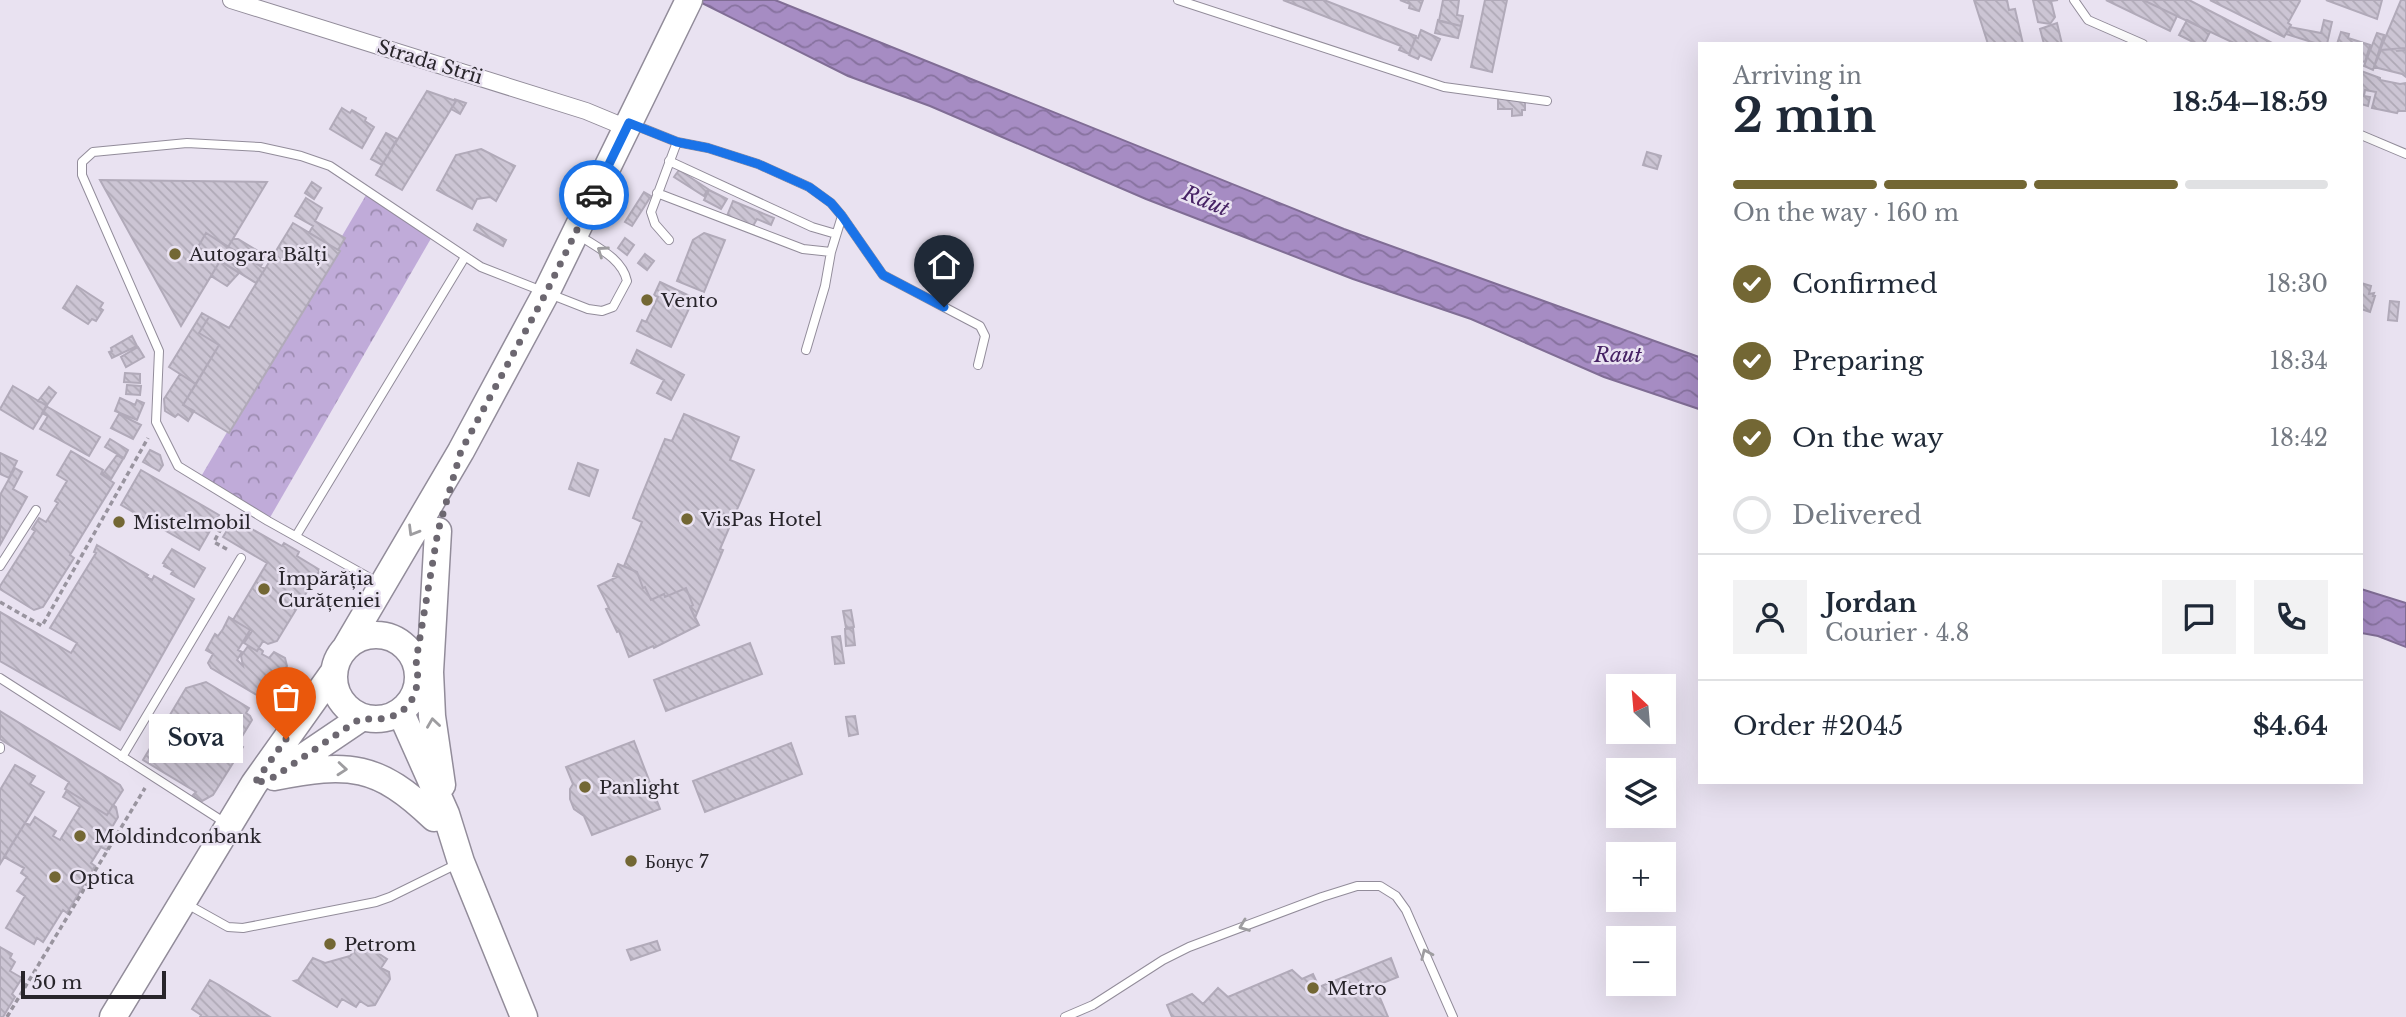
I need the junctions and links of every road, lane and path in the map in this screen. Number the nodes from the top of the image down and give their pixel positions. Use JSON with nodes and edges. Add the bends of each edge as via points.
{"nodes":[{"id":1,"x":231,"y":0,"type":"edge"},
{"id":2,"x":689,"y":0,"type":"edge"},
{"id":3,"x":1178,"y":0,"type":"edge"},
{"id":4,"x":2074,"y":0,"type":"edge"},
{"id":5,"x":2138,"y":42,"type":"edge"},
{"id":6,"x":1547,"y":100,"type":"dead end"},
{"id":7,"x":628,"y":126,"type":"junction"},
{"id":8,"x":2363,"y":136,"type":"edge"},
{"id":9,"x":677,"y":142,"type":"junction"},
{"id":10,"x":2406,"y":154,"type":"edge"},
{"id":11,"x":670,"y":161,"type":"junction"},
{"id":12,"x":657,"y":193,"type":"junction"},
{"id":13,"x":842,"y":216,"type":"junction"},
{"id":14,"x":576,"y":233,"type":"junction"},
{"id":15,"x":836,"y":234,"type":"junction"},
{"id":16,"x":668,"y":240,"type":"dead end"},
{"id":17,"x":831,"y":252,"type":"junction"},
{"id":18,"x":465,"y":257,"type":"junction"},
{"id":19,"x":546,"y":293,"type":"junction"},
{"id":20,"x":806,"y":350,"type":"dead end"},
{"id":21,"x":978,"y":365,"type":"dead end"},
{"id":22,"x":156,"y":422,"type":"junction"},
{"id":23,"x":461,"y":451,"type":"junction"},
{"id":24,"x":235,"y":501,"type":"junction"},
{"id":25,"x":36,"y":510,"type":"dead end"},
{"id":26,"x":438,"y":531,"type":"junction"},
{"id":27,"x":296,"y":536,"type":"junction"},
{"id":28,"x":242,"y":558,"type":"joint"},
{"id":29,"x":0,"y":566,"type":"edge"},
{"id":30,"x":382,"y":584,"type":"junction"},
{"id":31,"x":0,"y":602,"type":"edge"},
{"id":32,"x":346,"y":647,"type":"junction"},
{"id":33,"x":416,"y":661,"type":"junction"},
{"id":34,"x":333,"y":673,"type":"junction"},
{"id":35,"x":0,"y":678,"type":"edge"},
{"id":36,"x":383,"y":716,"type":"junction"},
{"id":37,"x":122,"y":757,"type":"junction"},
{"id":38,"x":152,"y":776,"type":"junction"},
{"id":39,"x":264,"y":780,"type":"junction"},
{"id":40,"x":440,"y":816,"type":"junction"},
{"id":41,"x":229,"y":825,"type":"junction"},
{"id":42,"x":461,"y":862,"type":"junction"},
{"id":43,"x":183,"y":902,"type":"junction"},
{"id":44,"x":7,"y":1017,"type":"edge"},
{"id":45,"x":113,"y":1017,"type":"edge"},
{"id":46,"x":524,"y":1017,"type":"edge"},
{"id":47,"x":1065,"y":1017,"type":"edge"},
{"id":48,"x":1453,"y":1017,"type":"edge"}],
"edges":[{"from":1,"to":7,"type":"street","name":"Strada Strîi"},
{"from":2,"to":7,"type":"main road"},
{"from":3,"to":6,"type":"lane","via":[[1444,87]]},
{"from":4,"to":5,"type":"lane","via":[[2088,20]]},
{"from":7,"to":9,"type":"lane"},
{"from":7,"to":14,"type":"main road"},
{"from":8,"to":10,"type":"lane"},
{"from":9,"to":11,"type":"lane"},
{"from":9,"to":13,"type":"lane","via":[[778,173],[809,187]]},
{"from":11,"to":12,"type":"lane"},
{"from":11,"to":15,"type":"lane"},
{"from":12,"to":16,"type":"lane","via":[[651,212]]},
{"from":12,"to":17,"type":"lane","via":[[803,249]]},
{"from":13,"to":15,"type":"lane"},
{"from":13,"to":21,"type":"lane","via":[[883,275],[980,326],[985,336]]},
{"from":14,"to":19,"type":"main road"},
{"from":19,"to":14,"type":"lane","one_way":true,"via":[[603,311],[613,307],[627,281],[619,262]]},
{"from":15,"to":17,"type":"lane"},
{"from":17,"to":20,"type":"lane"},
{"from":18,"to":19,"type":"lane"},
{"from":18,"to":22,"type":"lane","via":[[330,166],[301,156],[260,147],[187,143],[93,152],[82,162],[82,175],[159,351]]},
{"from":18,"to":27,"type":"lane"},
{"from":19,"to":23,"type":"main road"},
{"from":22,"to":24,"type":"lane","via":[[178,466]]},
{"from":22,"to":31,"type":"path","via":[[41,626]]},
{"from":23,"to":26,"type":"main road"},
{"from":23,"to":30,"type":"main road","one_way":true},
{"from":24,"to":27,"type":"lane"},
{"from":24,"to":28,"type":"path","via":[[214,542]]},
{"from":25,"to":29,"type":"lane"},
{"from":26,"to":33,"type":"main road"},
{"from":40,"to":26,"type":"main road","one_way":true,"via":[[430,672]]},
{"from":27,"to":30,"type":"lane"},
{"from":28,"to":37,"type":"lane"},
{"from":30,"to":32,"type":"main road"},
{"from":32,"to":33,"type":"main road","via":[[371,635],[385,635],[398,640]]},
{"from":32,"to":34,"type":"main road"},
{"from":33,"to":36,"type":"main road","via":[[419,675],[411,701]]},
{"from":34,"to":36,"type":"main road","via":[[335,692],[345,708]]},
{"from":34,"to":39,"type":"main road"},
{"from":35,"to":37,"type":"lane"},
{"from":36,"to":39,"type":"main road"},
{"from":36,"to":40,"type":"main road"},
{"from":37,"to":38,"type":"lane"},
{"from":38,"to":41,"type":"lane"},
{"from":38,"to":44,"type":"path"},
{"from":39,"to":40,"type":"main road","one_way":true,"via":[[316,768],[361,771],[397,786]]},
{"from":39,"to":41,"type":"main road"},
{"from":40,"to":42,"type":"main road"},
{"from":41,"to":43,"type":"main road"},
{"from":42,"to":43,"type":"lane","via":[[376,902],[243,928],[228,927]]},
{"from":42,"to":46,"type":"main road"},
{"from":43,"to":45,"type":"main road"},
{"from":48,"to":47,"type":"lane","one_way":true,"via":[[1406,910],[1396,895],[1380,886],[1357,886],[1322,897],[1189,947]]}]}
